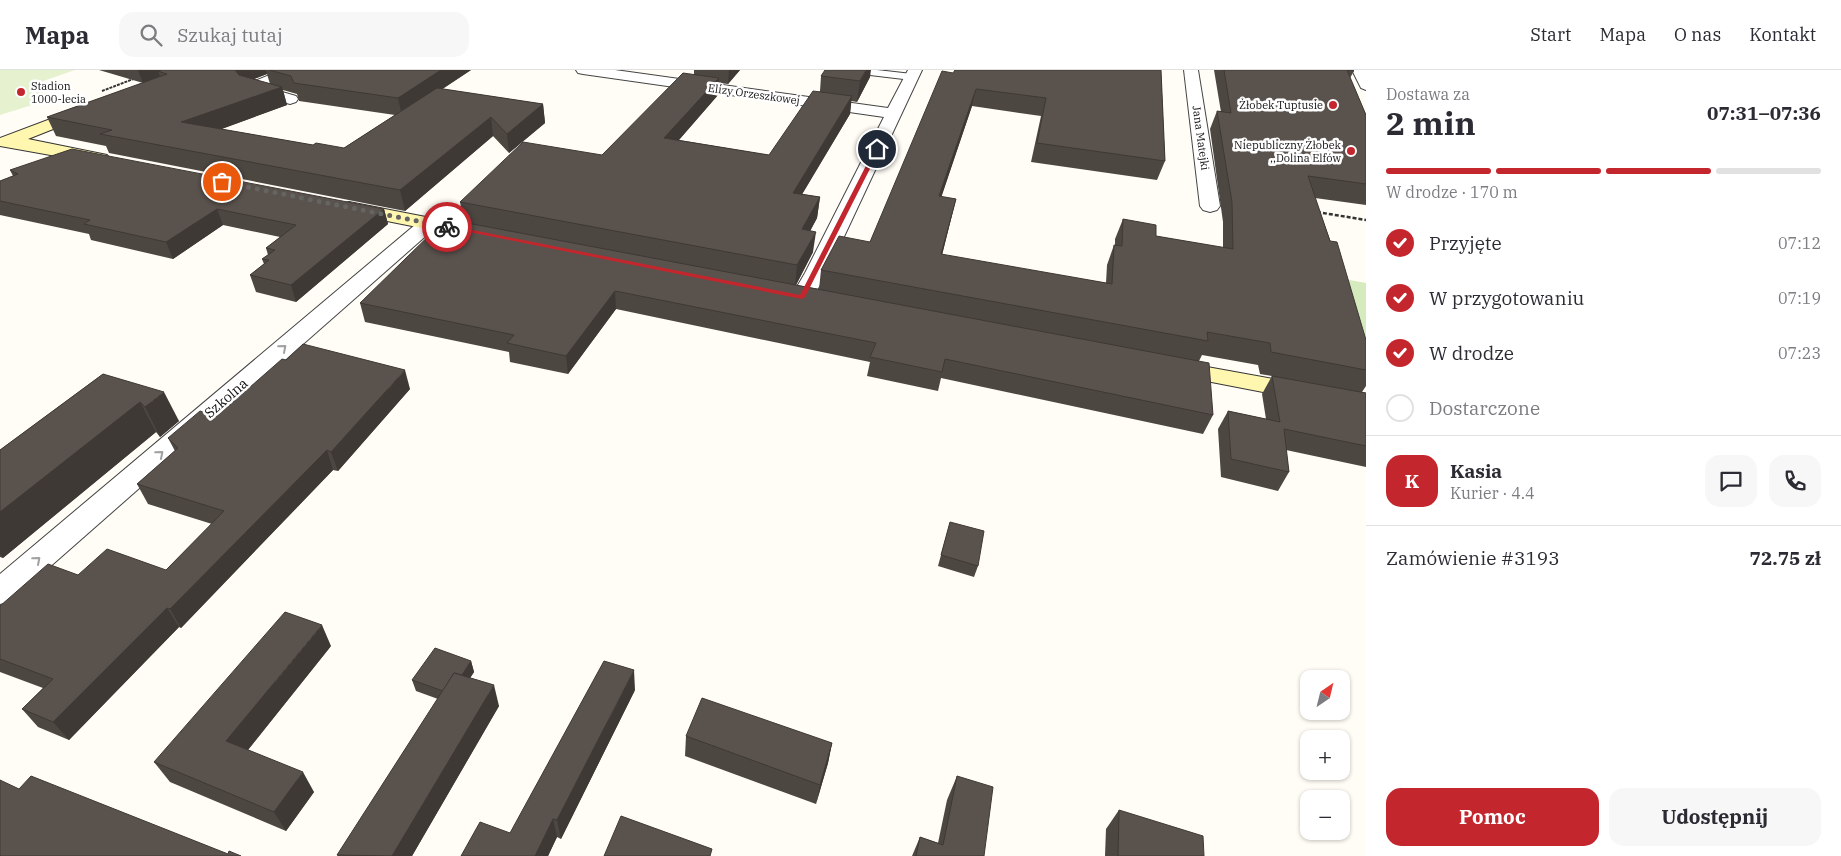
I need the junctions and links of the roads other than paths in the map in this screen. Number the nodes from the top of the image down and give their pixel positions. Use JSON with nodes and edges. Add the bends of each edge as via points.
{"nodes":[{"id":1,"x":295,"y":70,"type":"edge"},
{"id":2,"x":583,"y":70,"type":"edge"},
{"id":3,"x":854,"y":70,"type":"edge"},
{"id":4,"x":1191,"y":70,"type":"edge"},
{"id":5,"x":1359,"y":70,"type":"edge"},
{"id":6,"x":913,"y":74,"type":"edge"},
{"id":7,"x":1366,"y":84,"type":"edge"},
{"id":8,"x":290,"y":99,"type":"dead end"},
{"id":9,"x":98,"y":106,"type":"edge"},
{"id":10,"x":894,"y":114,"type":"junction"},
{"id":11,"x":3,"y":141,"type":"edge"},
{"id":12,"x":120,"y":162,"type":"edge"},
{"id":13,"x":332,"y":204,"type":"edge"},
{"id":14,"x":1210,"y":206,"type":"dead end"},
{"id":15,"x":429,"y":223,"type":"junction"},
{"id":16,"x":498,"y":237,"type":"edge"},
{"id":17,"x":802,"y":297,"type":"edge"},
{"id":18,"x":1151,"y":363,"type":"edge"},
{"id":19,"x":1366,"y":404,"type":"edge"},
{"id":20,"x":0,"y":592,"type":"edge"}],
"edges":[{"from":1,"to":8,"type":"street","via":[[250,88]]},
{"from":2,"to":10,"type":"street","name":"Elizy Orzeszkowej"},
{"from":3,"to":6,"type":"lane"},
{"from":4,"to":14,"type":"street","name":"Jana Matejki"},
{"from":5,"to":7,"type":"street"},
{"from":6,"to":10,"type":"street"},
{"from":9,"to":11,"type":"street"},
{"from":10,"to":17,"type":"street"},
{"from":11,"to":12,"type":"street"},
{"from":13,"to":15,"type":"street"},
{"from":15,"to":16,"type":"street"},
{"from":20,"to":15,"type":"street","name":"Szkolna","one_way":true},
{"from":18,"to":19,"type":"street"}]}
